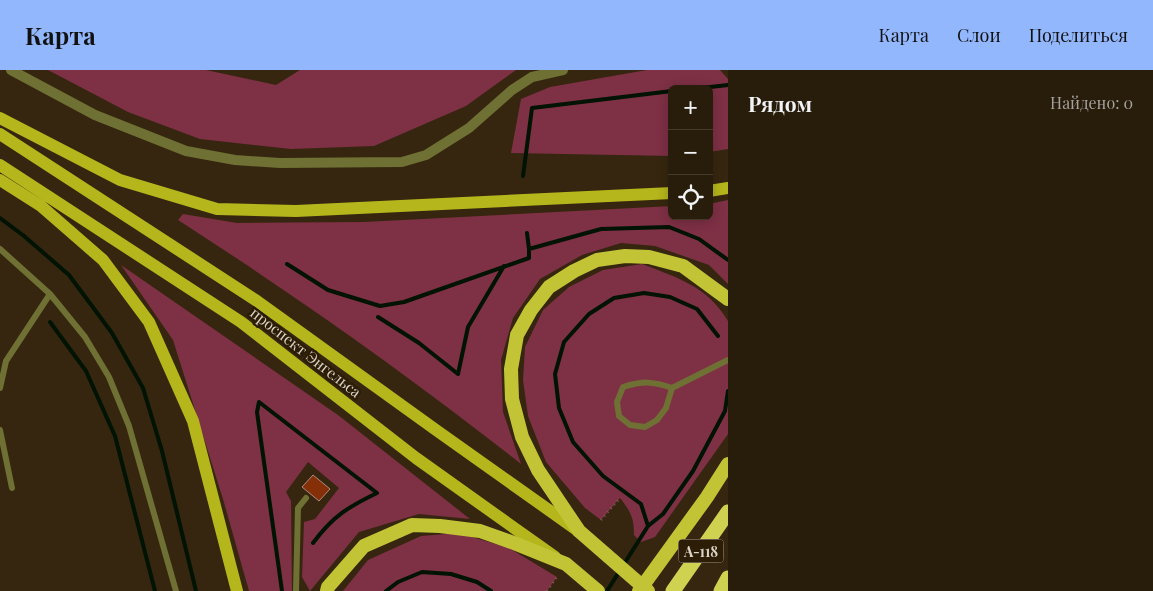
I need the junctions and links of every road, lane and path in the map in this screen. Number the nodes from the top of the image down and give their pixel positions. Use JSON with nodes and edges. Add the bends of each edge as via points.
{"nodes":[{"id":1,"x":11,"y":70,"type":"edge"},
{"id":2,"x":563,"y":70,"type":"edge"},
{"id":3,"x":0,"y":118,"type":"edge"},
{"id":4,"x":0,"y":134,"type":"edge"},
{"id":5,"x":0,"y":165,"type":"edge"},
{"id":6,"x":0,"y":180,"type":"edge"},
{"id":7,"x":728,"y":188,"type":"edge"},
{"id":8,"x":713,"y":190,"type":"edge"},
{"id":9,"x":668,"y":193,"type":"edge"},
{"id":10,"x":0,"y":249,"type":"edge"},
{"id":11,"x":50,"y":294,"type":"junction"},
{"id":12,"x":728,"y":299,"type":"edge"},
{"id":13,"x":728,"y":360,"type":"edge"},
{"id":14,"x":0,"y":388,"type":"edge"},
{"id":15,"x":672,"y":388,"type":"junction"},
{"id":16,"x":0,"y":430,"type":"edge"},
{"id":17,"x":728,"y":457,"type":"edge"},
{"id":18,"x":728,"y":464,"type":"edge"},
{"id":19,"x":12,"y":488,"type":"dead end"},
{"id":20,"x":708,"y":497,"type":"junction"},
{"id":21,"x":306,"y":498,"type":"dead end"},
{"id":22,"x":620,"y":498,"type":"dead end"},
{"id":23,"x":728,"y":512,"type":"edge"},
{"id":24,"x":601,"y":520,"type":"dead end"},
{"id":25,"x":583,"y":534,"type":"junction"},
{"id":26,"x":566,"y":564,"type":"junction"},
{"id":27,"x":557,"y":577,"type":"dead end"},
{"id":28,"x":728,"y":578,"type":"edge"},
{"id":29,"x":728,"y":588,"type":"edge"},
{"id":30,"x":176,"y":591,"type":"edge"},
{"id":31,"x":237,"y":591,"type":"edge"},
{"id":32,"x":296,"y":591,"type":"edge"},
{"id":33,"x":327,"y":591,"type":"edge"},
{"id":34,"x":547,"y":591,"type":"edge"},
{"id":35,"x":598,"y":591,"type":"edge"},
{"id":36,"x":639,"y":591,"type":"edge"},
{"id":37,"x":648,"y":591,"type":"edge"},
{"id":38,"x":673,"y":591,"type":"edge"},
{"id":39,"x":720,"y":591,"type":"edge"},
{"id":40,"x":725,"y":591,"type":"edge"}],
"edges":[{"from":1,"to":2,"type":"street","via":[[95,115],[186,152],[235,160],[280,162],[402,162],[426,155],[469,128],[532,77]]},
{"from":3,"to":9,"type":"main road","via":[[120,180],[217,210],[296,211]]},
{"from":4,"to":25,"type":"main road","name":"проспект Энгельса","via":[[257,301]]},
{"from":5,"to":26,"type":"main road","name":"проспект Энгельса","via":[[241,322],[416,458]]},
{"from":6,"to":31,"type":"main road","via":[[41,206],[103,260],[149,322],[193,421]]},
{"from":7,"to":8,"type":"main road"},
{"from":10,"to":11,"type":"lane"},
{"from":11,"to":14,"type":"lane","via":[[6,361]]},
{"from":11,"to":30,"type":"lane","via":[[85,338],[109,377],[129,426]]},
{"from":12,"to":25,"type":"highway","via":[[683,266],[649,257],[626,256],[597,260],[574,271],[549,287],[531,310],[517,334],[511,369],[512,398],[522,437],[538,470]]},
{"from":13,"to":15,"type":"lane"},
{"from":15,"to":15,"type":"lane","via":[[655,382],[623,387],[617,402],[619,416],[630,425],[645,427],[657,420],[666,408]]},
{"from":16,"to":19,"type":"lane"},
{"from":17,"to":20,"type":"highway"},
{"from":18,"to":20,"type":"highway"},
{"from":20,"to":36,"type":"highway"},
{"from":21,"to":32,"type":"lane","via":[[298,508]]},
{"from":22,"to":24,"type":"path"},
{"from":23,"to":38,"type":"highway","number":"А-118"},
{"from":25,"to":37,"type":"highway"},
{"from":26,"to":33,"type":"highway","via":[[480,532],[412,525],[364,546]]},
{"from":26,"to":35,"type":"highway","name":"проспект Энгельса"},
{"from":27,"to":34,"type":"path"},
{"from":28,"to":39,"type":"highway","number":"А-118"},
{"from":29,"to":40,"type":"main road"}]}
